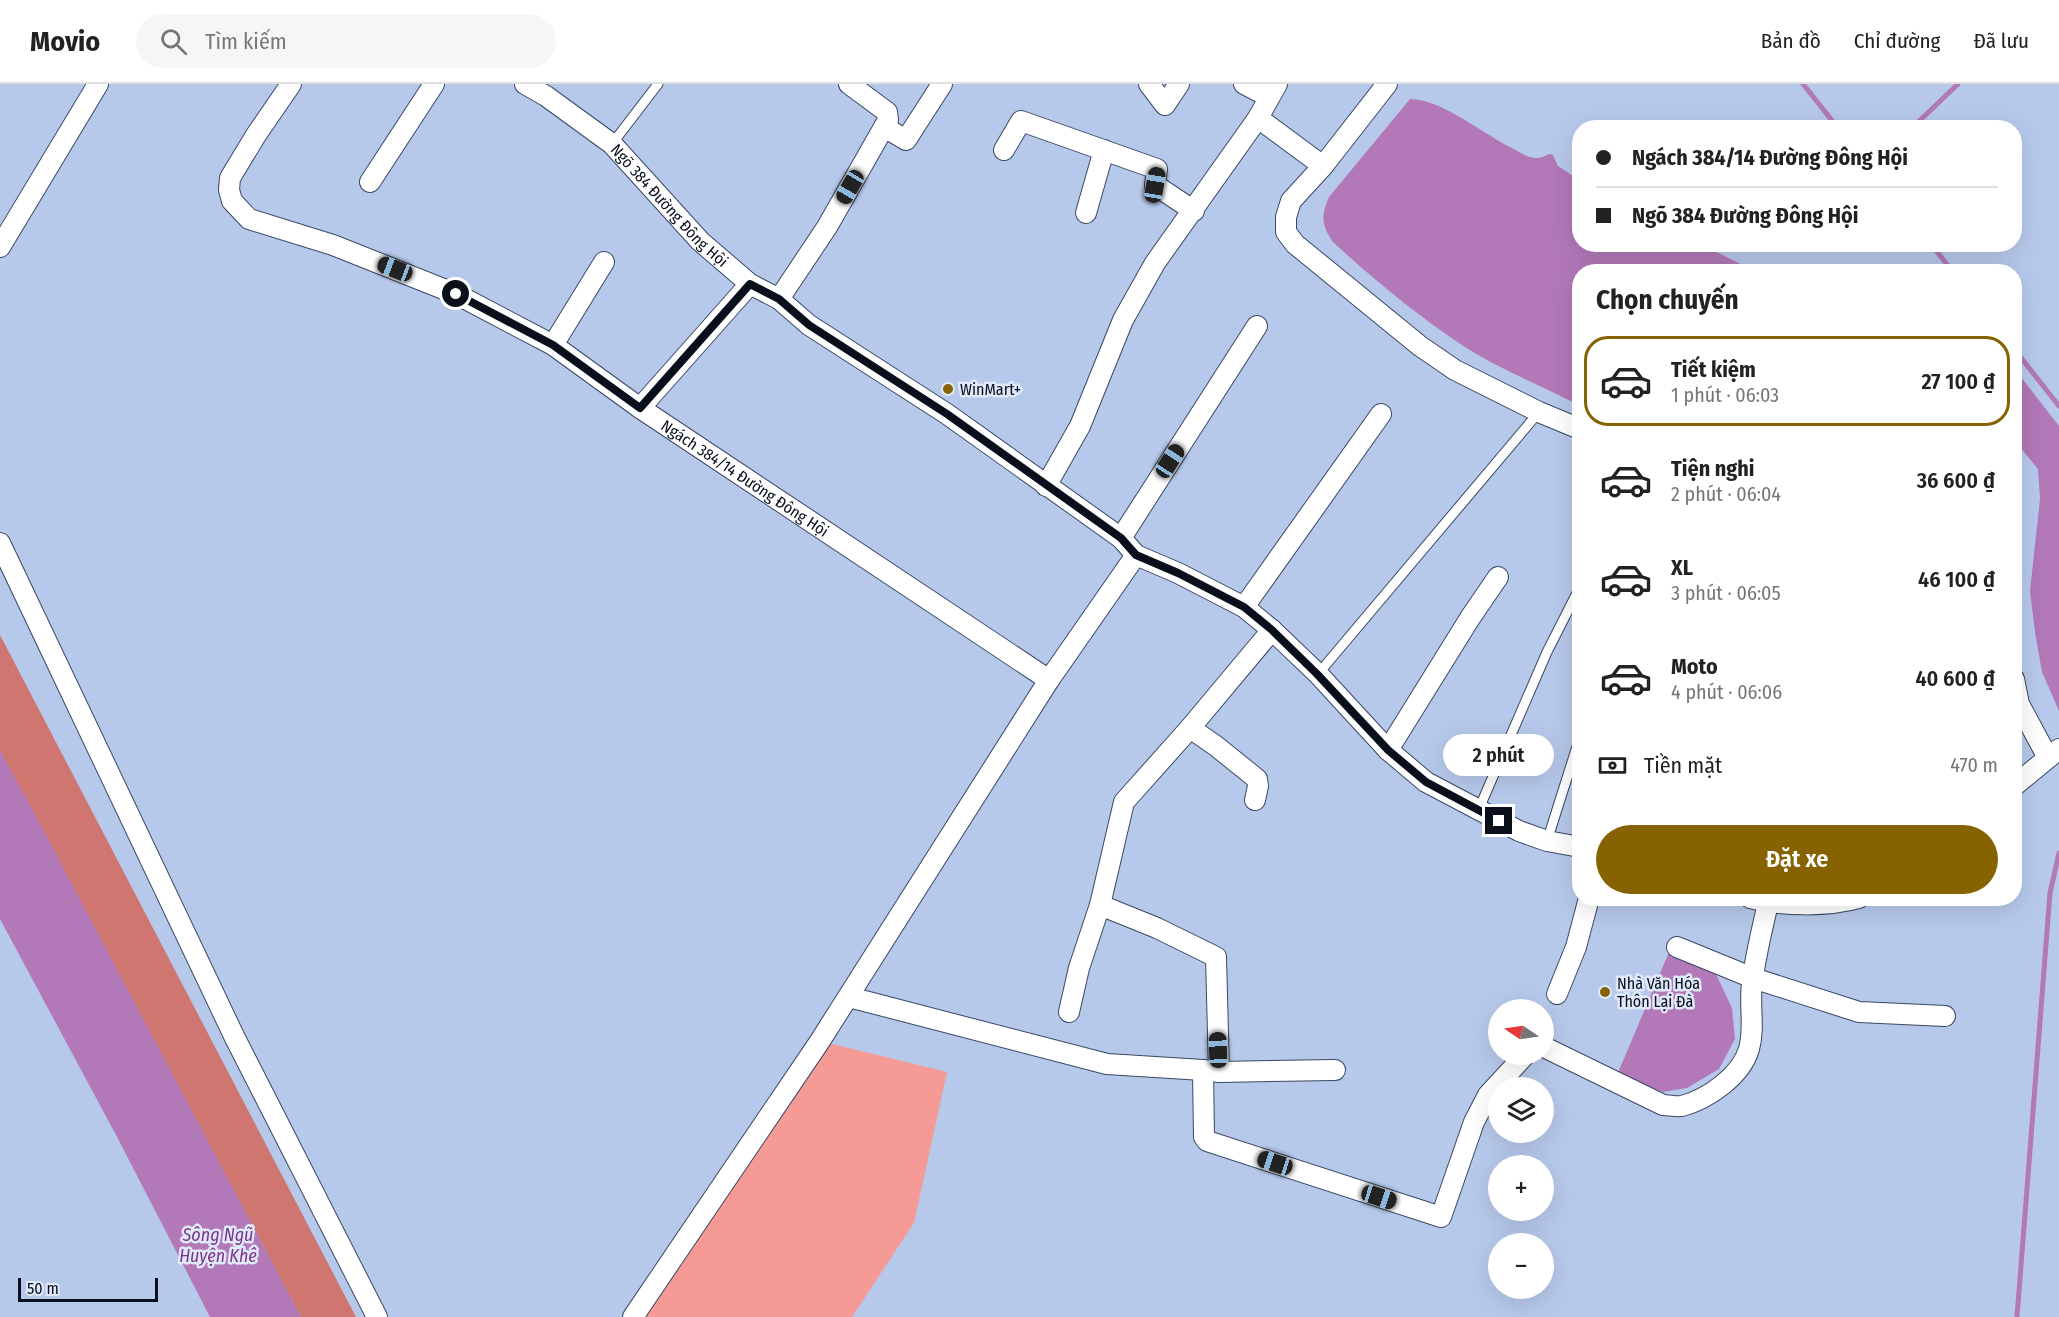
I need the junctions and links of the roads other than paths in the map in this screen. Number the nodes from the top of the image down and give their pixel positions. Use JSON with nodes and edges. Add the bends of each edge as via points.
{"nodes":[{"id":1,"x":98,"y":84,"type":"edge"},
{"id":2,"x":291,"y":84,"type":"edge"},
{"id":3,"x":435,"y":84,"type":"edge"},
{"id":4,"x":525,"y":84,"type":"edge"},
{"id":5,"x":658,"y":84,"type":"edge"},
{"id":6,"x":850,"y":84,"type":"edge"},
{"id":7,"x":942,"y":84,"type":"edge"},
{"id":8,"x":1149,"y":84,"type":"edge"},
{"id":9,"x":1179,"y":84,"type":"edge"},
{"id":10,"x":1244,"y":84,"type":"edge"},
{"id":11,"x":1387,"y":84,"type":"edge"},
{"id":12,"x":551,"y":90,"type":"edge"},
{"id":13,"x":1273,"y":90,"type":"edge"},
{"id":14,"x":1258,"y":118,"type":"junction"},
{"id":15,"x":884,"y":127,"type":"junction"},
{"id":16,"x":612,"y":144,"type":"junction"},
{"id":17,"x":1004,"y":150,"type":"dead end"},
{"id":18,"x":1104,"y":150,"type":"junction"},
{"id":19,"x":1323,"y":165,"type":"junction"},
{"id":20,"x":370,"y":182,"type":"dead end"},
{"id":21,"x":1194,"y":211,"type":"junction"},
{"id":22,"x":1086,"y":213,"type":"dead end"},
{"id":23,"x":0,"y":247,"type":"edge"},
{"id":24,"x":603,"y":262,"type":"dead end"},
{"id":25,"x":750,"y":284,"type":"junction"},
{"id":26,"x":779,"y":299,"type":"junction"},
{"id":27,"x":1257,"y":326,"type":"dead end"},
{"id":28,"x":553,"y":345,"type":"junction"},
{"id":29,"x":640,"y":408,"type":"junction"},
{"id":30,"x":1539,"y":412,"type":"junction"},
{"id":31,"x":1381,"y":414,"type":"dead end"},
{"id":32,"x":1572,"y":427,"type":"edge"},
{"id":33,"x":1046,"y":486,"type":"junction"},
{"id":34,"x":1121,"y":538,"type":"junction"},
{"id":35,"x":0,"y":543,"type":"edge"},
{"id":36,"x":1136,"y":555,"type":"junction"},
{"id":37,"x":1498,"y":577,"type":"dead end"},
{"id":38,"x":1572,"y":603,"type":"edge"},
{"id":39,"x":1244,"y":607,"type":"junction"},
{"id":40,"x":1272,"y":630,"type":"junction"},
{"id":41,"x":1317,"y":674,"type":"junction"},
{"id":42,"x":1049,"y":680,"type":"junction"},
{"id":43,"x":2022,"y":711,"type":"edge"},
{"id":44,"x":1190,"y":728,"type":"junction"},
{"id":45,"x":1388,"y":750,"type":"junction"},
{"id":46,"x":2054,"y":753,"type":"edge"},
{"id":47,"x":1572,"y":762,"type":"edge"},
{"id":48,"x":2022,"y":779,"type":"edge"},
{"id":49,"x":1255,"y":800,"type":"dead end"},
{"id":50,"x":1478,"y":811,"type":"junction"},
{"id":51,"x":1547,"y":841,"type":"junction"},
{"id":52,"x":1572,"y":846,"type":"edge"},
{"id":53,"x":1100,"y":905,"type":"junction"},
{"id":54,"x":1587,"y":906,"type":"edge"},
{"id":55,"x":1759,"y":906,"type":"edge"},
{"id":56,"x":1677,"y":947,"type":"dead end"},
{"id":57,"x":1753,"y":978,"type":"junction"},
{"id":58,"x":1557,"y":994,"type":"dead end"},
{"id":59,"x":849,"y":997,"type":"junction"},
{"id":60,"x":1069,"y":1012,"type":"dead end"},
{"id":61,"x":1945,"y":1016,"type":"dead end"},
{"id":62,"x":1554,"y":1052,"type":"edge"},
{"id":63,"x":1516,"y":1065,"type":"edge"},
{"id":64,"x":1335,"y":1070,"type":"dead end"},
{"id":65,"x":1211,"y":1071,"type":"junction"},
{"id":66,"x":377,"y":1317,"type":"edge"},
{"id":67,"x":633,"y":1317,"type":"edge"}],
"edges":[{"from":1,"to":23,"type":"street"},
{"from":2,"to":28,"type":"street","name":"Ngách 384/14 Đường Đông Hội","via":[[230,178],[232,201],[249,219],[333,245],[456,294]]},
{"from":3,"to":20,"type":"street"},
{"from":4,"to":12,"type":"street","name":"Ngõ 384 Đường Đông Hội"},
{"from":5,"to":16,"type":"lane"},
{"from":6,"to":15,"type":"street","via":[[887,112]]},
{"from":7,"to":15,"type":"street","via":[[906,140]]},
{"from":8,"to":9,"type":"street","via":[[1166,105]]},
{"from":10,"to":13,"type":"street"},
{"from":11,"to":19,"type":"street"},
{"from":12,"to":16,"type":"street","name":"Ngõ 384 Đường Đông Hội"},
{"from":13,"to":14,"type":"street"},
{"from":14,"to":19,"type":"street"},
{"from":14,"to":21,"type":"street"},
{"from":15,"to":26,"type":"street","via":[[827,227]]},
{"from":16,"to":25,"type":"street","name":"Ngõ 384 Đường Đông Hội","via":[[700,241]]},
{"from":17,"to":18,"type":"street","via":[[1021,121]]},
{"from":18,"to":21,"type":"street","via":[[1157,169],[1155,185]]},
{"from":18,"to":22,"type":"street"},
{"from":19,"to":30,"type":"street","via":[[1291,201],[1286,232],[1295,244],[1420,346],[1455,370]]},
{"from":21,"to":33,"type":"street","via":[[1155,263],[1123,320],[1080,426]]},
{"from":24,"to":28,"type":"street"},
{"from":25,"to":26,"type":"street","name":"Ngõ 384 Đường Đông Hội"},
{"from":25,"to":29,"type":"street"},
{"from":26,"to":33,"type":"street","name":"Ngõ 384 Đường Đông Hội","via":[[809,325],[947,414]]},
{"from":27,"to":34,"type":"street"},
{"from":28,"to":29,"type":"street","name":"Ngách 384/14 Đường Đông Hội"},
{"from":29,"to":42,"type":"street","name":"Ngách 384/14 Đường Đông Hội"},
{"from":30,"to":32,"type":"street"},
{"from":30,"to":41,"type":"lane"},
{"from":31,"to":39,"type":"street"},
{"from":33,"to":34,"type":"street","name":"Ngõ 384 Đường Đông Hội"},
{"from":34,"to":36,"type":"street","name":"Ngõ 384 Đường Đông Hội"},
{"from":35,"to":66,"type":"street","via":[[229,1025]]},
{"from":36,"to":39,"type":"street","name":"Ngõ 384 Đường Đông Hội"},
{"from":36,"to":42,"type":"street"},
{"from":37,"to":45,"type":"street"},
{"from":38,"to":50,"type":"lane"},
{"from":39,"to":40,"type":"street","name":"Ngõ 384 Đường Đông Hội"},
{"from":40,"to":41,"type":"street","name":"Ngõ 384 Đường Đông Hội"},
{"from":40,"to":44,"type":"street"},
{"from":41,"to":45,"type":"street","name":"Ngõ 384 Đường Đông Hội"},
{"from":42,"to":59,"type":"street"},
{"from":43,"to":46,"type":"street"},
{"from":44,"to":49,"type":"street","via":[[1257,779]]},
{"from":44,"to":53,"type":"street","via":[[1124,802]]},
{"from":45,"to":50,"type":"street","name":"Ngõ 384 Đường Đông Hội","via":[[1426,782]]},
{"from":46,"to":48,"type":"street"},
{"from":47,"to":51,"type":"lane"},
{"from":50,"to":51,"type":"street","name":"Ngõ 384 Đường Đông Hội"},
{"from":51,"to":52,"type":"street","name":"Ngõ 384 Đường Đông Hội"},
{"from":53,"to":60,"type":"street","via":[[1078,968]]},
{"from":53,"to":65,"type":"street","via":[[1216,957]]},
{"from":54,"to":58,"type":"street"},
{"from":55,"to":57,"type":"street"},
{"from":56,"to":57,"type":"street"},
{"from":57,"to":61,"type":"street","via":[[1859,1012]]},
{"from":57,"to":62,"type":"street","via":[[1749,1049],[1728,1082],[1693,1102],[1679,1107],[1663,1105]]},
{"from":59,"to":65,"type":"street","via":[[1107,1064]]},
{"from":59,"to":67,"type":"street"},
{"from":63,"to":65,"type":"street","via":[[1488,1095],[1474,1122],[1442,1217],[1207,1141],[1204,1137]]},
{"from":64,"to":65,"type":"street"}]}
